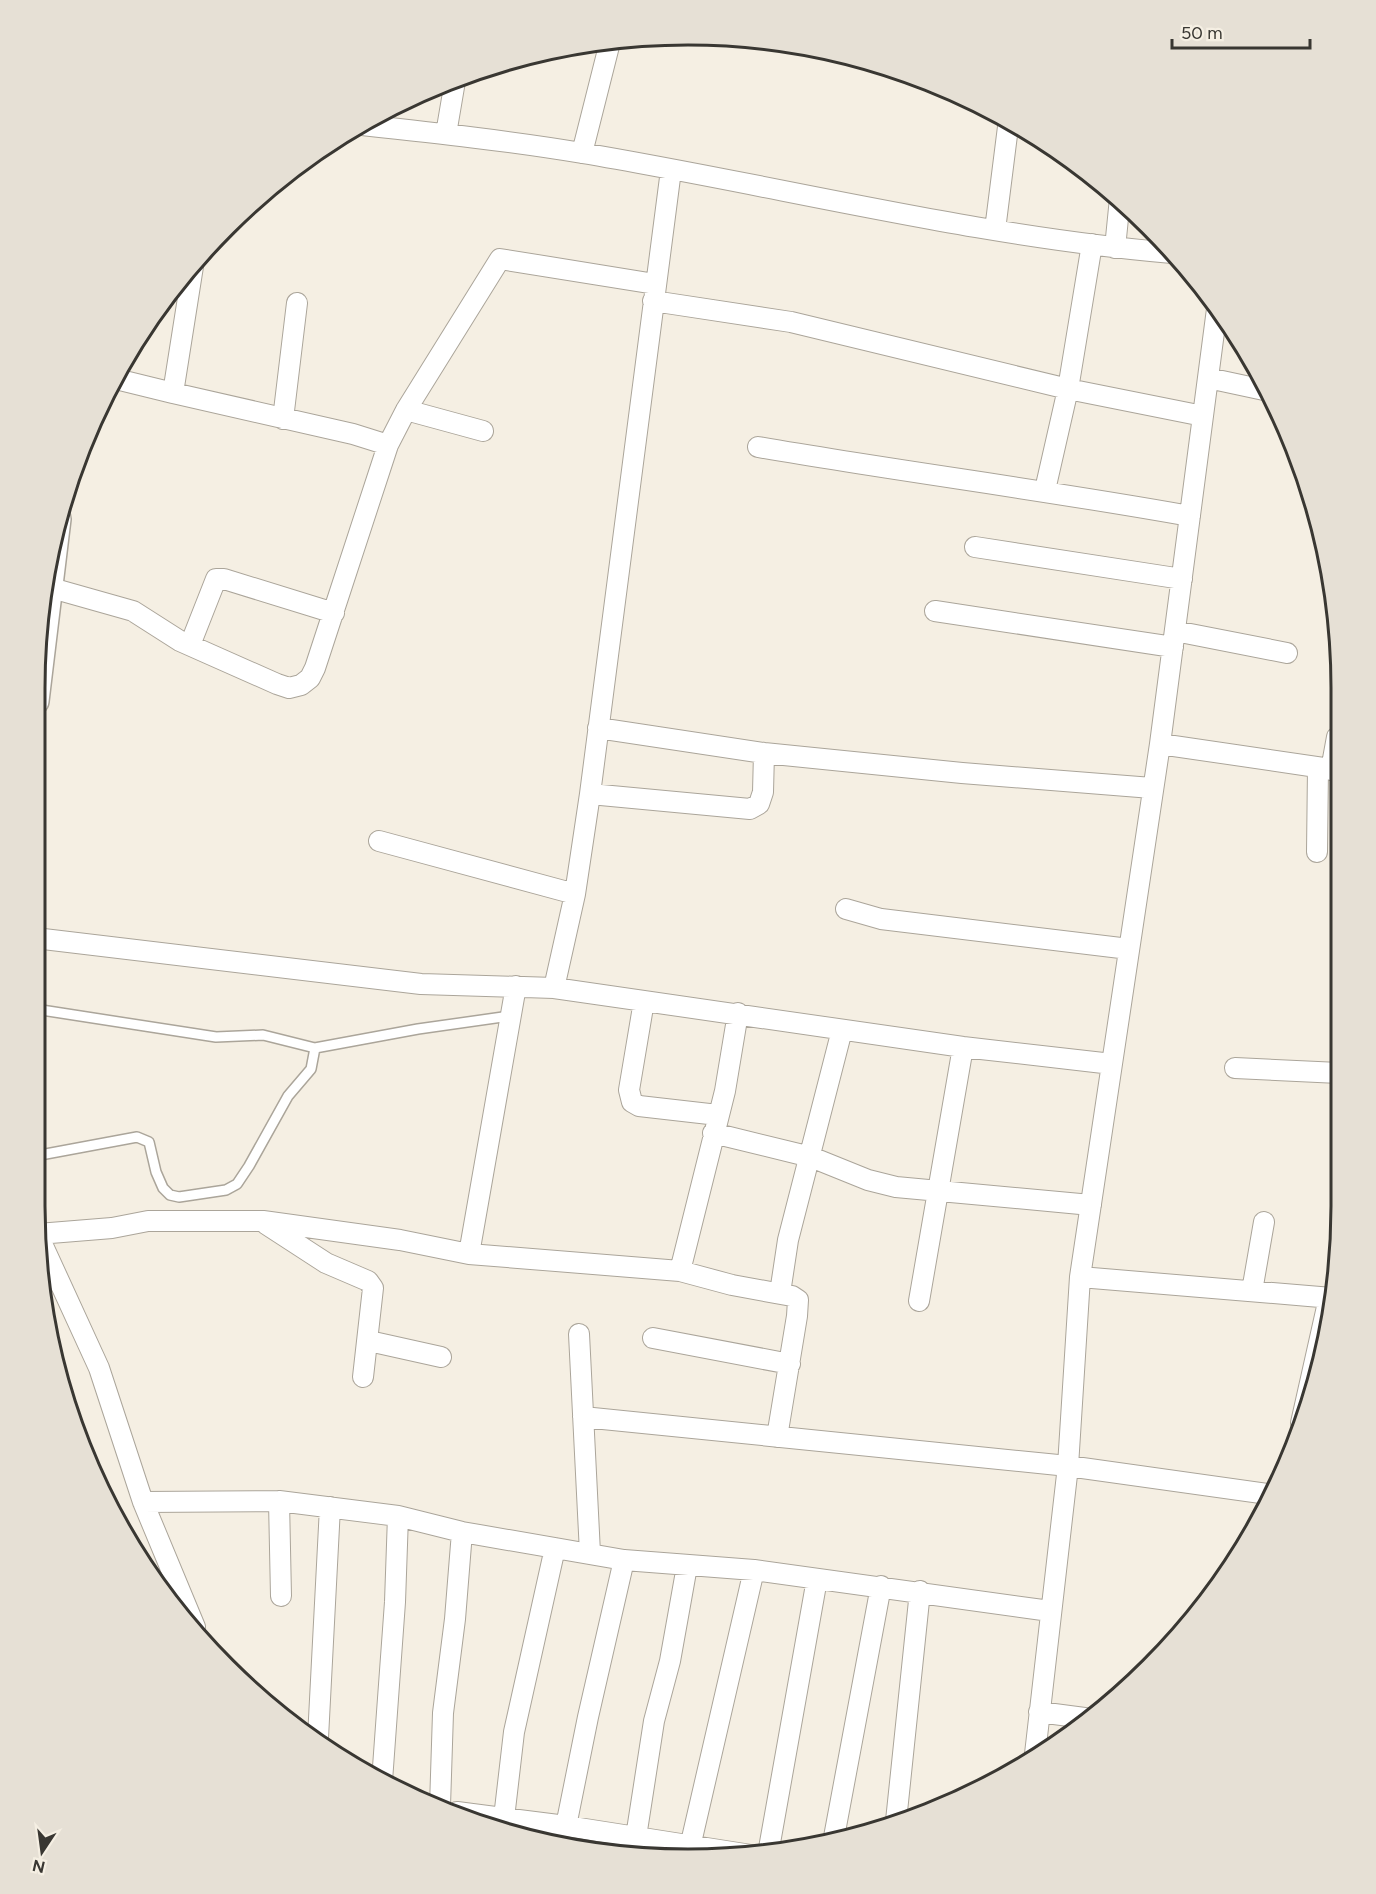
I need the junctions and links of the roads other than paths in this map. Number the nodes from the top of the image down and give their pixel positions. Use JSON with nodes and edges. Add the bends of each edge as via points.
{"nodes":[{"id":1,"x":608,"y":51,"type":"edge"},
{"id":2,"x":454,"y":90,"type":"edge"},
{"id":3,"x":375,"y":126,"type":"edge"},
{"id":4,"x":1008,"y":130,"type":"edge"},
{"id":5,"x":446,"y":134,"type":"junction"},
{"id":6,"x":582,"y":153,"type":"junction"},
{"id":7,"x":671,"y":170,"type":"junction"},
{"id":8,"x":1119,"y":211,"type":"edge"},
{"id":9,"x":995,"y":230,"type":"junction"},
{"id":10,"x":1092,"y":244,"type":"junction"},
{"id":11,"x":1115,"y":248,"type":"junction"},
{"id":12,"x":1160,"y":252,"type":"edge"},
{"id":13,"x":191,"y":282,"type":"edge"},
{"id":14,"x":654,"y":293,"type":"junction"},
{"id":15,"x":297,"y":303,"type":"dead end"},
{"id":16,"x":1215,"y":321,"type":"edge"},
{"id":17,"x":1208,"y":378,"type":"junction"},
{"id":18,"x":123,"y":381,"type":"edge"},
{"id":19,"x":1257,"y":388,"type":"edge"},
{"id":20,"x":1068,"y":390,"type":"junction"},
{"id":21,"x":173,"y":393,"type":"junction"},
{"id":22,"x":406,"y":410,"type":"junction"},
{"id":23,"x":1203,"y":416,"type":"junction"},
{"id":24,"x":283,"y":419,"type":"junction"},
{"id":25,"x":483,"y":431,"type":"dead end"},
{"id":26,"x":388,"y":445,"type":"junction"},
{"id":27,"x":758,"y":447,"type":"dead end"},
{"id":28,"x":1045,"y":490,"type":"junction"},
{"id":29,"x":1190,"y":516,"type":"junction"},
{"id":30,"x":975,"y":547,"type":"dead end"},
{"id":31,"x":1182,"y":579,"type":"junction"},
{"id":32,"x":53,"y":588,"type":"edge"},
{"id":33,"x":935,"y":611,"type":"dead end"},
{"id":34,"x":334,"y":613,"type":"junction"},
{"id":35,"x":1174,"y":639,"type":"junction"},
{"id":36,"x":190,"y":645,"type":"junction"},
{"id":37,"x":1287,"y":653,"type":"dead end"},
{"id":38,"x":598,"y":728,"type":"junction"},
{"id":39,"x":1160,"y":744,"type":"junction"},
{"id":40,"x":764,"y":753,"type":"junction"},
{"id":41,"x":1329,"y":769,"type":"edge"},
{"id":42,"x":1152,"y":788,"type":"junction"},
{"id":43,"x":590,"y":794,"type":"junction"},
{"id":44,"x":379,"y":841,"type":"dead end"},
{"id":45,"x":1317,"y":852,"type":"dead end"},
{"id":46,"x":575,"y":894,"type":"junction"},
{"id":47,"x":846,"y":909,"type":"dead end"},
{"id":48,"x":45,"y":939,"type":"edge"},
{"id":49,"x":1129,"y":949,"type":"junction"},
{"id":50,"x":516,"y":986,"type":"junction"},
{"id":51,"x":554,"y":988,"type":"junction"},
{"id":52,"x":644,"y":1001,"type":"junction"},
{"id":53,"x":45,"y":1011,"type":"edge"},
{"id":54,"x":738,"y":1013,"type":"junction"},
{"id":55,"x":510,"y":1016,"type":"junction"},
{"id":56,"x":842,"y":1030,"type":"junction"},
{"id":57,"x":963,"y":1047,"type":"junction"},
{"id":58,"x":315,"y":1048,"type":"junction"},
{"id":59,"x":1112,"y":1064,"type":"junction"},
{"id":60,"x":1235,"y":1068,"type":"dead end"},
{"id":61,"x":1331,"y":1073,"type":"edge"},
{"id":62,"x":716,"y":1124,"type":"junction"},
{"id":63,"x":45,"y":1154,"type":"edge"},
{"id":64,"x":811,"y":1156,"type":"junction"},
{"id":65,"x":938,"y":1190,"type":"junction"},
{"id":66,"x":1091,"y":1205,"type":"junction"},
{"id":67,"x":263,"y":1221,"type":"junction"},
{"id":68,"x":1264,"y":1222,"type":"dead end"},
{"id":69,"x":46,"y":1233,"type":"edge"},
{"id":70,"x":47,"y":1253,"type":"edge"},
{"id":71,"x":470,"y":1254,"type":"junction"},
{"id":72,"x":680,"y":1271,"type":"junction"},
{"id":73,"x":1080,"y":1277,"type":"junction"},
{"id":74,"x":1252,"y":1291,"type":"junction"},
{"id":75,"x":780,"y":1293,"type":"junction"},
{"id":76,"x":1324,"y":1297,"type":"edge"},
{"id":77,"x":919,"y":1301,"type":"dead end"},
{"id":78,"x":579,"y":1334,"type":"dead end"},
{"id":79,"x":652,"y":1338,"type":"dead end"},
{"id":80,"x":369,"y":1341,"type":"junction"},
{"id":81,"x":441,"y":1357,"type":"dead end"},
{"id":82,"x":790,"y":1364,"type":"junction"},
{"id":83,"x":363,"y":1377,"type":"dead end"},
{"id":84,"x":583,"y":1418,"type":"junction"},
{"id":85,"x":777,"y":1437,"type":"junction"},
{"id":86,"x":1068,"y":1466,"type":"junction"},
{"id":87,"x":1263,"y":1493,"type":"edge"},
{"id":88,"x":279,"y":1501,"type":"junction"},
{"id":89,"x":143,"y":1502,"type":"junction"},
{"id":90,"x":330,"y":1507,"type":"junction"},
{"id":91,"x":398,"y":1516,"type":"junction"},
{"id":92,"x":462,"y":1532,"type":"junction"},
{"id":93,"x":555,"y":1548,"type":"junction"},
{"id":94,"x":590,"y":1553,"type":"junction"},
{"id":95,"x":624,"y":1560,"type":"junction"},
{"id":96,"x":687,"y":1566,"type":"junction"},
{"id":97,"x":754,"y":1570,"type":"junction"},
{"id":98,"x":817,"y":1579,"type":"junction"},
{"id":99,"x":881,"y":1586,"type":"junction"},
{"id":100,"x":920,"y":1591,"type":"junction"},
{"id":101,"x":281,"y":1596,"type":"dead end"},
{"id":102,"x":187,"y":1608,"type":"edge"},
{"id":103,"x":1050,"y":1611,"type":"junction"},
{"id":104,"x":1039,"y":1712,"type":"junction"},
{"id":105,"x":1078,"y":1717,"type":"edge"},
{"id":106,"x":318,"y":1732,"type":"edge"},
{"id":107,"x":1036,"y":1747,"type":"edge"},
{"id":108,"x":383,"y":1772,"type":"edge"},
{"id":109,"x":440,"y":1799,"type":"edge"},
{"id":110,"x":897,"y":1814,"type":"edge"},
{"id":111,"x":482,"y":1815,"type":"edge"},
{"id":112,"x":504,"y":1818,"type":"junction"},
{"id":113,"x":567,"y":1826,"type":"junction"},
{"id":114,"x":835,"y":1832,"type":"edge"},
{"id":115,"x":636,"y":1837,"type":"junction"},
{"id":116,"x":770,"y":1843,"type":"edge"},
{"id":117,"x":690,"y":1847,"type":"junction"},
{"id":118,"x":703,"y":1849,"type":"edge"}],
"edges":[{"from":1,"to":6,"type":"street"},
{"from":2,"to":5,"type":"street"},
{"from":3,"to":5,"type":"street"},
{"from":4,"to":9,"type":"street"},
{"from":5,"to":6,"type":"street"},
{"from":6,"to":7,"type":"street"},
{"from":7,"to":9,"type":"street"},
{"from":7,"to":14,"type":"street"},
{"from":8,"to":11,"type":"street"},
{"from":9,"to":10,"type":"street"},
{"from":10,"to":11,"type":"street"},
{"from":10,"to":20,"type":"street"},
{"from":11,"to":12,"type":"street"},
{"from":13,"to":21,"type":"street"},
{"from":14,"to":20,"type":"street"},
{"from":14,"to":22,"type":"street","via":[[500,259]]},
{"from":14,"to":38,"type":"street"},
{"from":15,"to":24,"type":"street"},
{"from":16,"to":17,"type":"street"},
{"from":17,"to":19,"type":"street"},
{"from":17,"to":23,"type":"street"},
{"from":18,"to":21,"type":"street"},
{"from":20,"to":23,"type":"street"},
{"from":20,"to":28,"type":"street"},
{"from":21,"to":24,"type":"street"},
{"from":22,"to":25,"type":"street"},
{"from":22,"to":26,"type":"street"},
{"from":23,"to":29,"type":"street"},
{"from":24,"to":26,"type":"street"},
{"from":26,"to":34,"type":"street"},
{"from":27,"to":28,"type":"street"},
{"from":28,"to":29,"type":"street"},
{"from":29,"to":31,"type":"street"},
{"from":30,"to":31,"type":"street"},
{"from":31,"to":35,"type":"street"},
{"from":32,"to":36,"type":"street","via":[[133,611]]},
{"from":33,"to":35,"type":"street"},
{"from":34,"to":36,"type":"street","via":[[216,579]]},
{"from":34,"to":36,"type":"street","via":[[315,668],[301,686],[277,684]]},
{"from":35,"to":37,"type":"street"},
{"from":35,"to":39,"type":"street"},
{"from":38,"to":40,"type":"street"},
{"from":38,"to":43,"type":"street"},
{"from":39,"to":41,"type":"street"},
{"from":39,"to":42,"type":"street"},
{"from":40,"to":42,"type":"street","via":[[962,774]]},
{"from":40,"to":43,"type":"street","via":[[763,792],[759,804],[750,809]]},
{"from":41,"to":45,"type":"street"},
{"from":42,"to":49,"type":"street"},
{"from":43,"to":46,"type":"street"},
{"from":44,"to":46,"type":"street"},
{"from":46,"to":51,"type":"street"},
{"from":47,"to":49,"type":"street","via":[[881,919]]},
{"from":48,"to":50,"type":"street","via":[[421,984]]},
{"from":49,"to":59,"type":"street"},
{"from":50,"to":51,"type":"street"},
{"from":50,"to":55,"type":"street"},
{"from":51,"to":52,"type":"street"},
{"from":52,"to":54,"type":"street"},
{"from":52,"to":62,"type":"street","via":[[629,1090],[632,1102]]},
{"from":53,"to":58,"type":"lane","via":[[216,1037],[263,1035]]},
{"from":54,"to":56,"type":"street"},
{"from":54,"to":62,"type":"street"},
{"from":55,"to":58,"type":"lane"},
{"from":55,"to":71,"type":"street"},
{"from":56,"to":57,"type":"street"},
{"from":56,"to":64,"type":"street"},
{"from":57,"to":59,"type":"street"},
{"from":57,"to":65,"type":"street"},
{"from":58,"to":63,"type":"lane","via":[[311,1069],[288,1096],[237,1184],[226,1190],[170,1195],[163,1188],[145,1138]]},
{"from":59,"to":66,"type":"street"},
{"from":60,"to":61,"type":"street"},
{"from":62,"to":64,"type":"street"},
{"from":62,"to":72,"type":"street"},
{"from":64,"to":65,"type":"street","via":[[868,1180]]},
{"from":64,"to":75,"type":"street","via":[[788,1240]]},
{"from":65,"to":66,"type":"street"},
{"from":65,"to":77,"type":"street"},
{"from":66,"to":73,"type":"street"},
{"from":67,"to":69,"type":"street","via":[[148,1221]]},
{"from":67,"to":71,"type":"street"},
{"from":67,"to":80,"type":"street","via":[[326,1263],[368,1281],[373,1288]]},
{"from":68,"to":74,"type":"street"},
{"from":70,"to":89,"type":"street","via":[[99,1368]]},
{"from":71,"to":72,"type":"street"},
{"from":72,"to":75,"type":"street"},
{"from":73,"to":74,"type":"street"},
{"from":73,"to":86,"type":"street"},
{"from":74,"to":76,"type":"street"},
{"from":75,"to":82,"type":"street","via":[[798,1299]]},
{"from":78,"to":84,"type":"street"},
{"from":79,"to":82,"type":"street"},
{"from":80,"to":81,"type":"street"},
{"from":80,"to":83,"type":"street"},
{"from":82,"to":85,"type":"street"},
{"from":84,"to":85,"type":"street"},
{"from":84,"to":94,"type":"street"},
{"from":85,"to":86,"type":"street"},
{"from":86,"to":87,"type":"street"},
{"from":86,"to":103,"type":"street"},
{"from":88,"to":89,"type":"street"},
{"from":88,"to":90,"type":"street"},
{"from":88,"to":101,"type":"street"},
{"from":89,"to":102,"type":"street"},
{"from":90,"to":91,"type":"street"},
{"from":90,"to":106,"type":"street"},
{"from":91,"to":92,"type":"street"},
{"from":91,"to":108,"type":"street"},
{"from":92,"to":93,"type":"street"},
{"from":92,"to":109,"type":"street","via":[[443,1713]]},
{"from":93,"to":94,"type":"street"},
{"from":93,"to":112,"type":"street","via":[[514,1732]]},
{"from":94,"to":95,"type":"street"},
{"from":95,"to":96,"type":"street"},
{"from":95,"to":113,"type":"street"},
{"from":96,"to":97,"type":"street"},
{"from":96,"to":115,"type":"street","via":[[670,1661],[654,1720]]},
{"from":97,"to":98,"type":"street"},
{"from":97,"to":117,"type":"street"},
{"from":98,"to":99,"type":"street"},
{"from":98,"to":116,"type":"street"},
{"from":99,"to":100,"type":"street"},
{"from":99,"to":114,"type":"street"},
{"from":100,"to":103,"type":"street"},
{"from":100,"to":110,"type":"street"},
{"from":103,"to":104,"type":"street"},
{"from":104,"to":105,"type":"street"},
{"from":104,"to":107,"type":"street"},
{"from":111,"to":112,"type":"street"},
{"from":112,"to":113,"type":"street"},
{"from":113,"to":115,"type":"street"},
{"from":115,"to":117,"type":"street"},
{"from":117,"to":118,"type":"street"}]}
